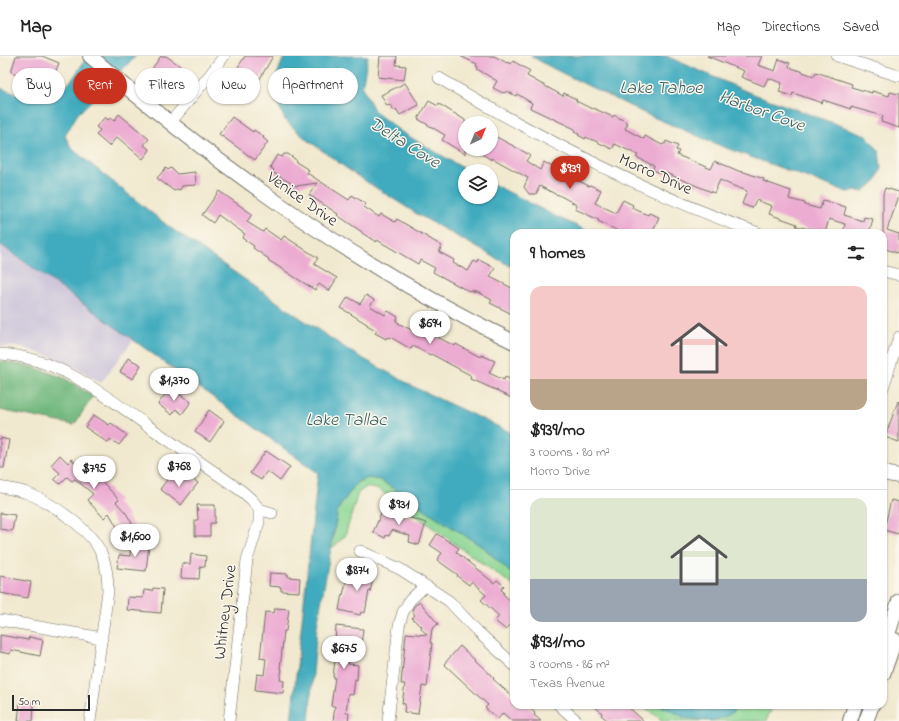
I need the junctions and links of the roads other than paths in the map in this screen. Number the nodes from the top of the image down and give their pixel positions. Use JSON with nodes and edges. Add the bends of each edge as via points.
{"nodes":[{"id":1,"x":90,"y":56,"type":"edge"},
{"id":2,"x":224,"y":56,"type":"edge"},
{"id":3,"x":837,"y":56,"type":"edge"},
{"id":4,"x":899,"y":76,"type":"edge"},
{"id":5,"x":439,"y":78,"type":"dead end"},
{"id":6,"x":170,"y":124,"type":"junction"},
{"id":7,"x":748,"y":229,"type":"edge"},
{"id":8,"x":887,"y":272,"type":"edge"},
{"id":9,"x":899,"y":275,"type":"edge"},
{"id":10,"x":899,"y":336,"type":"edge"},
{"id":11,"x":510,"y":340,"type":"edge"},
{"id":12,"x":0,"y":354,"type":"edge"},
{"id":13,"x":887,"y":375,"type":"edge"},
{"id":14,"x":887,"y":473,"type":"edge"},
{"id":15,"x":899,"y":476,"type":"edge"},
{"id":16,"x":0,"y":487,"type":"edge"},
{"id":17,"x":259,"y":509,"type":"junction"},
{"id":18,"x":272,"y":513,"type":"dead end"},
{"id":19,"x":360,"y":551,"type":"dead end"},
{"id":20,"x":425,"y":586,"type":"junction"},
{"id":21,"x":899,"y":601,"type":"edge"},
{"id":22,"x":0,"y":620,"type":"edge"},
{"id":23,"x":899,"y":628,"type":"edge"},
{"id":24,"x":102,"y":638,"type":"junction"},
{"id":25,"x":888,"y":647,"type":"edge"},
{"id":26,"x":510,"y":661,"type":"edge"},
{"id":27,"x":564,"y":709,"type":"edge"},
{"id":28,"x":854,"y":709,"type":"edge"},
{"id":29,"x":870,"y":709,"type":"edge"},
{"id":30,"x":90,"y":721,"type":"edge"},
{"id":31,"x":229,"y":721,"type":"edge"},
{"id":32,"x":388,"y":721,"type":"edge"},
{"id":33,"x":577,"y":721,"type":"edge"},
{"id":34,"x":850,"y":721,"type":"edge"},
{"id":35,"x":866,"y":721,"type":"edge"}],
"edges":[{"from":1,"to":6,"type":"street","name":"Venice Drive"},
{"from":2,"to":6,"type":"street"},
{"from":3,"to":4,"type":"street"},
{"from":5,"to":7,"type":"street","name":"Morro Drive","via":[[570,152],[627,180]]},
{"from":6,"to":11,"type":"street","name":"Venice Drive","via":[[349,251],[414,290]]},
{"from":8,"to":9,"type":"street"},
{"from":10,"to":13,"type":"street"},
{"from":12,"to":17,"type":"street","via":[[41,362],[68,373],[97,390],[243,492]]},
{"from":14,"to":15,"type":"street"},
{"from":16,"to":24,"type":"street","via":[[26,493],[50,505],[71,519],[92,539],[102,554],[107,570],[108,591]]},
{"from":17,"to":18,"type":"street"},
{"from":17,"to":31,"type":"street","name":"Whitney Drive","via":[[259,522],[248,560]]},
{"from":19,"to":20,"type":"street","via":[[400,569]]},
{"from":20,"to":26,"type":"street","via":[[449,601]]},
{"from":20,"to":32,"type":"street","via":[[410,600],[399,626]]},
{"from":21,"to":25,"type":"street"},
{"from":22,"to":24,"type":"street"},
{"from":23,"to":25,"type":"street"},
{"from":24,"to":30,"type":"street"},
{"from":27,"to":33,"type":"street"},
{"from":28,"to":34,"type":"street"},
{"from":29,"to":35,"type":"street"}]}
